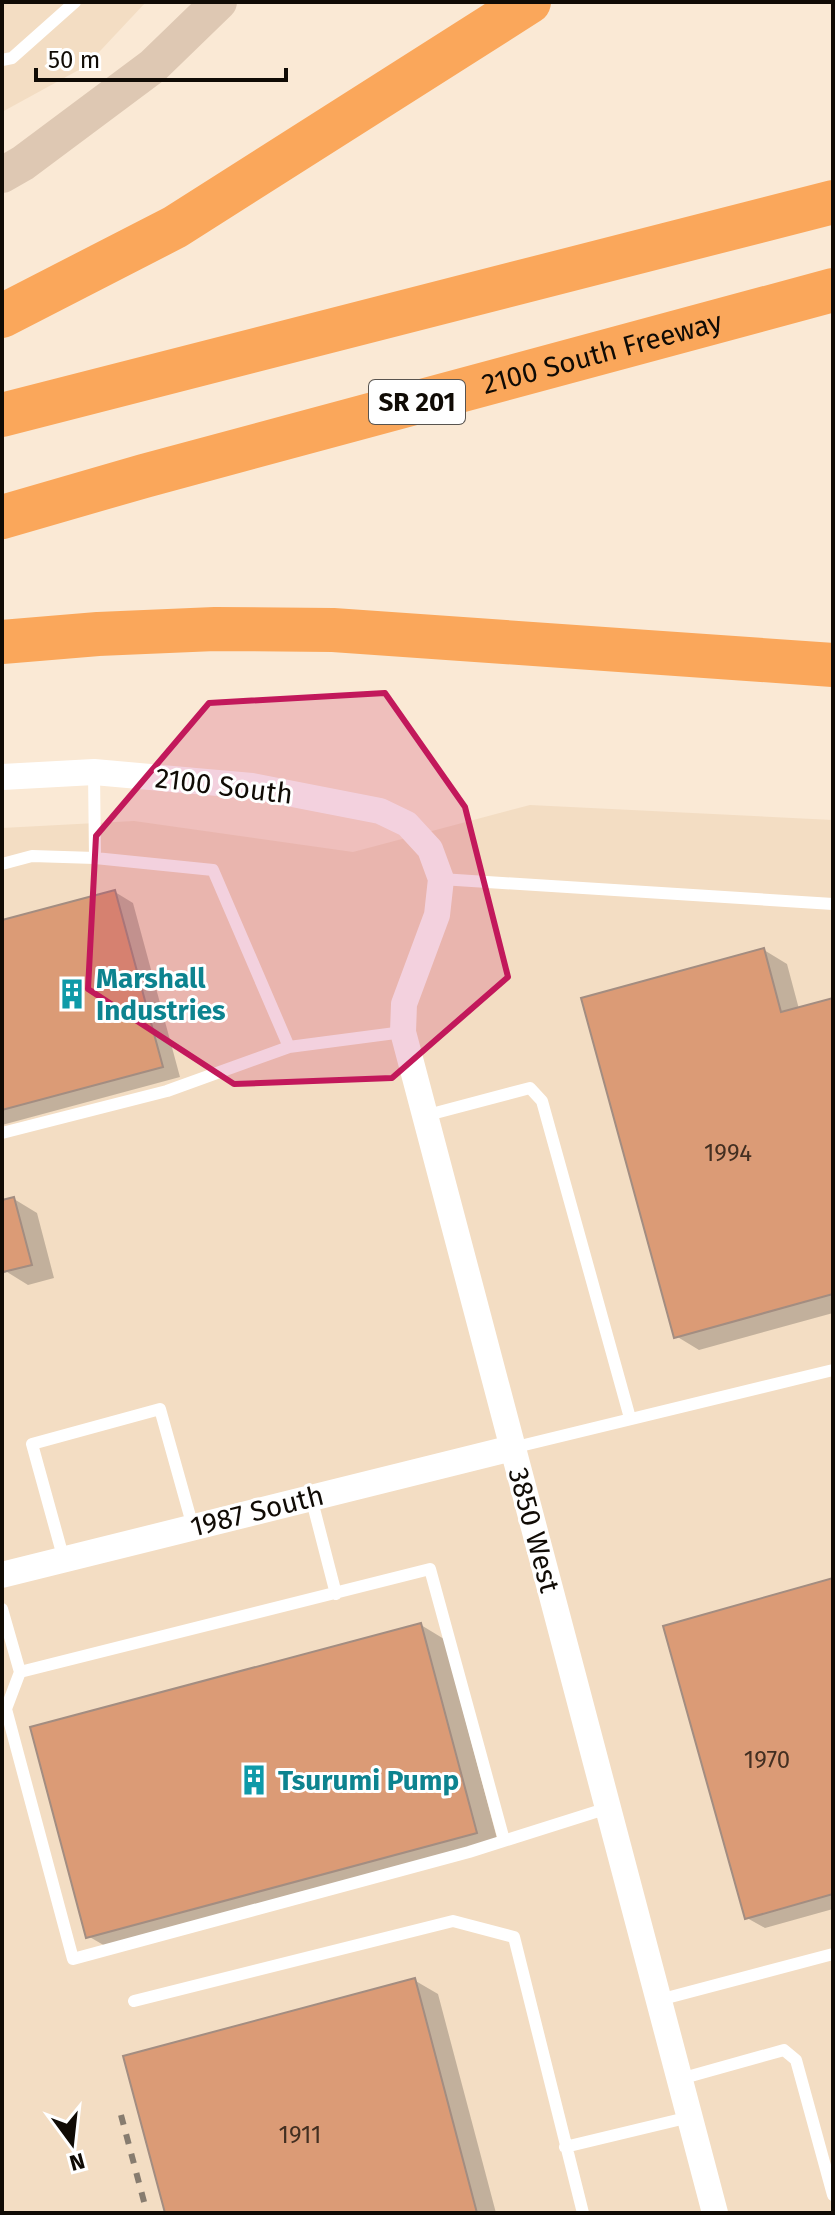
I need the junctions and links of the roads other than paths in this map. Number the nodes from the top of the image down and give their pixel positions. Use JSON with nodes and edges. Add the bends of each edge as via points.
{"nodes":[{"id":1,"x":75,"y":2,"type":"edge"},
{"id":2,"x":219,"y":2,"type":"edge"},
{"id":3,"x":529,"y":2,"type":"edge"},
{"id":4,"x":2,"y":60,"type":"edge"},
{"id":5,"x":2,"y":175,"type":"edge"},
{"id":6,"x":833,"y":202,"type":"edge"},
{"id":7,"x":833,"y":290,"type":"edge"},
{"id":8,"x":2,"y":316,"type":"edge"},
{"id":9,"x":2,"y":415,"type":"edge"},
{"id":10,"x":2,"y":517,"type":"edge"},
{"id":11,"x":2,"y":642,"type":"edge"},
{"id":12,"x":833,"y":665,"type":"edge"},
{"id":13,"x":94,"y":772,"type":"junction"},
{"id":14,"x":2,"y":777,"type":"edge"},
{"id":15,"x":430,"y":849,"type":"joint"},
{"id":16,"x":95,"y":858,"type":"junction"},
{"id":17,"x":2,"y":864,"type":"edge"},
{"id":18,"x":441,"y":879,"type":"junction"},
{"id":19,"x":833,"y":904,"type":"edge"},
{"id":20,"x":403,"y":1032,"type":"junction"},
{"id":21,"x":289,"y":1047,"type":"junction"},
{"id":22,"x":423,"y":1116,"type":"junction"},
{"id":23,"x":2,"y":1133,"type":"edge"},
{"id":24,"x":833,"y":1370,"type":"edge"},
{"id":25,"x":630,"y":1418,"type":"junction"},
{"id":26,"x":512,"y":1448,"type":"junction"},
{"id":27,"x":311,"y":1497,"type":"junction"},
{"id":28,"x":193,"y":1527,"type":"junction"},
{"id":29,"x":64,"y":1560,"type":"junction"},
{"id":30,"x":2,"y":1575,"type":"edge"},
{"id":31,"x":336,"y":1594,"type":"junction"},
{"id":32,"x":2,"y":1609,"type":"edge"},
{"id":33,"x":20,"y":1672,"type":"junction"},
{"id":34,"x":608,"y":1808,"type":"junction"},
{"id":35,"x":504,"y":1840,"type":"junction"},
{"id":36,"x":833,"y":1954,"type":"edge"},
{"id":37,"x":659,"y":2000,"type":"junction"},
{"id":38,"x":134,"y":2001,"type":"dead end"},
{"id":39,"x":680,"y":2079,"type":"junction"},
{"id":40,"x":690,"y":2117,"type":"junction"},
{"id":41,"x":565,"y":2147,"type":"junction"},
{"id":42,"x":833,"y":2195,"type":"edge"},
{"id":43,"x":583,"y":2213,"type":"edge"},
{"id":44,"x":715,"y":2213,"type":"edge"}],
"edges":[{"from":1,"to":4,"type":"lane","via":[[12,58]]},
{"from":2,"to":5,"type":"street","via":[[153,66]]},
{"from":3,"to":8,"type":"highway","via":[[175,227]]},
{"from":6,"to":9,"type":"highway"},
{"from":7,"to":10,"type":"highway","name":"2100 South Freeway","number":"SR 201"},
{"from":11,"to":12,"type":"highway","via":[[215,629],[333,630]]},
{"from":13,"to":14,"type":"street","name":"2100 South"},
{"from":13,"to":15,"type":"street","name":"2100 South","via":[[252,786],[380,811],[407,824]]},
{"from":13,"to":16,"type":"lane"},
{"from":15,"to":18,"type":"street","name":"3850 West"},
{"from":16,"to":17,"type":"lane","via":[[32,856]]},
{"from":16,"to":21,"type":"lane","via":[[213,870]]},
{"from":18,"to":19,"type":"lane"},
{"from":18,"to":20,"type":"street","name":"3850 West","via":[[437,915],[404,1004]]},
{"from":20,"to":21,"type":"lane"},
{"from":20,"to":22,"type":"street","name":"3850 West"},
{"from":21,"to":23,"type":"lane","via":[[167,1091]]},
{"from":22,"to":25,"type":"lane","via":[[530,1088],[542,1101]]},
{"from":22,"to":26,"type":"street","name":"3850 West"},
{"from":24,"to":25,"type":"lane"},
{"from":25,"to":26,"type":"lane"},
{"from":26,"to":27,"type":"street","name":"1987 South"},
{"from":26,"to":34,"type":"street","name":"3850 West"},
{"from":27,"to":28,"type":"street","name":"1987 South"},
{"from":27,"to":31,"type":"lane"},
{"from":28,"to":29,"type":"street","name":"1987 South"},
{"from":28,"to":29,"type":"lane","via":[[160,1409],[32,1444]]},
{"from":29,"to":30,"type":"street","name":"1987 South"},
{"from":31,"to":33,"type":"lane"},
{"from":31,"to":35,"type":"lane","via":[[430,1569]]},
{"from":32,"to":33,"type":"lane"},
{"from":33,"to":35,"type":"lane","via":[[6,1709],[73,1959]]},
{"from":34,"to":35,"type":"lane"},
{"from":34,"to":37,"type":"street","name":"3850 West"},
{"from":36,"to":37,"type":"lane"},
{"from":37,"to":39,"type":"street","name":"3850 West"},
{"from":38,"to":41,"type":"lane","via":[[453,1921],[514,1937]]},
{"from":39,"to":40,"type":"street","name":"3850 West"},
{"from":39,"to":42,"type":"lane","via":[[784,2050],[796,2060]]},
{"from":40,"to":41,"type":"lane"},
{"from":40,"to":44,"type":"street","name":"3850 West"},
{"from":41,"to":43,"type":"lane"}]}
